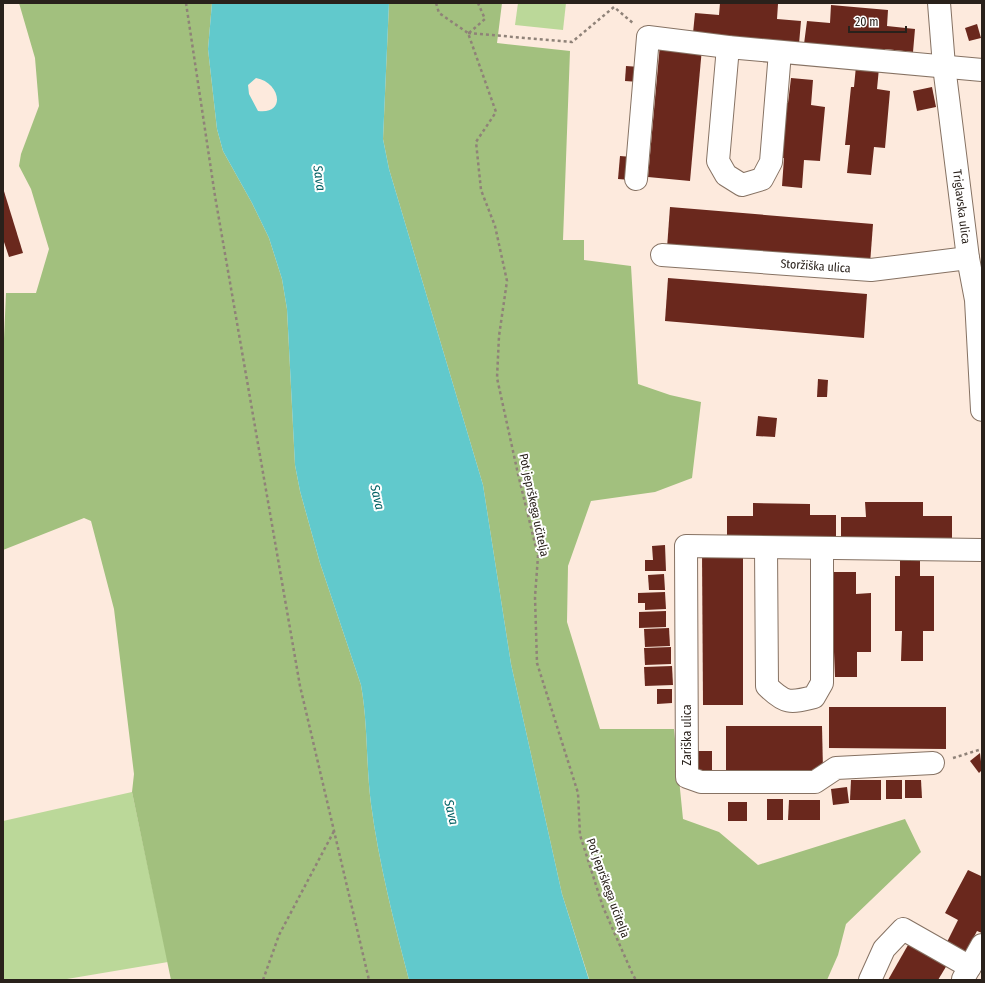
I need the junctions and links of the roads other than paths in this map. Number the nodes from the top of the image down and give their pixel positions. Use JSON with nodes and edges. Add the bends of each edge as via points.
{"nodes":[{"id":1,"x":940,"y":3,"type":"edge"},
{"id":2,"x":728,"y":47,"type":"junction"},
{"id":3,"x":780,"y":52,"type":"junction"},
{"id":4,"x":944,"y":66,"type":"junction"},
{"id":5,"x":982,"y":70,"type":"edge"},
{"id":6,"x":636,"y":179,"type":"dead end"},
{"id":7,"x":662,"y":255,"type":"dead end"},
{"id":8,"x":968,"y":258,"type":"junction"},
{"id":9,"x":979,"y":300,"type":"edge"},
{"id":10,"x":982,"y":410,"type":"edge"},
{"id":11,"x":766,"y":548,"type":"junction"},
{"id":12,"x":822,"y":548,"type":"junction"},
{"id":13,"x":982,"y":550,"type":"edge"},
{"id":14,"x":933,"y":763,"type":"road end"},
{"id":15,"x":982,"y":945,"type":"edge"},
{"id":16,"x":966,"y":973,"type":"edge"},
{"id":17,"x":870,"y":980,"type":"edge"}],
"edges":[{"from":1,"to":4,"type":"street","name":"Triglavska ulica"},
{"from":2,"to":3,"type":"street"},
{"from":2,"to":3,"type":"street","via":[[718,162],[726,175],[742,185],[762,179],[771,162]]},
{"from":2,"to":6,"type":"street","via":[[648,37]]},
{"from":3,"to":4,"type":"street"},
{"from":4,"to":5,"type":"street"},
{"from":4,"to":8,"type":"street","name":"Triglavska ulica"},
{"from":7,"to":8,"type":"street","name":"Storžiška ulica","via":[[871,270]]},
{"from":8,"to":9,"type":"street","name":"Triglavska ulica"},
{"from":9,"to":10,"type":"street","name":"Triglavska ulica"},
{"from":11,"to":12,"type":"street","name":"Zariška ulica"},
{"from":11,"to":12,"type":"street","via":[[767,686],[779,699],[796,702],[814,697],[822,683]]},
{"from":11,"to":14,"type":"street","name":"Zariška ulica","via":[[686,546],[687,777],[701,782],[816,782],[836,768]]},
{"from":12,"to":13,"type":"street","name":"Zariška ulica"},
{"from":15,"to":16,"type":"street"},
{"from":16,"to":17,"type":"street","via":[[903,929],[884,949]]}]}
